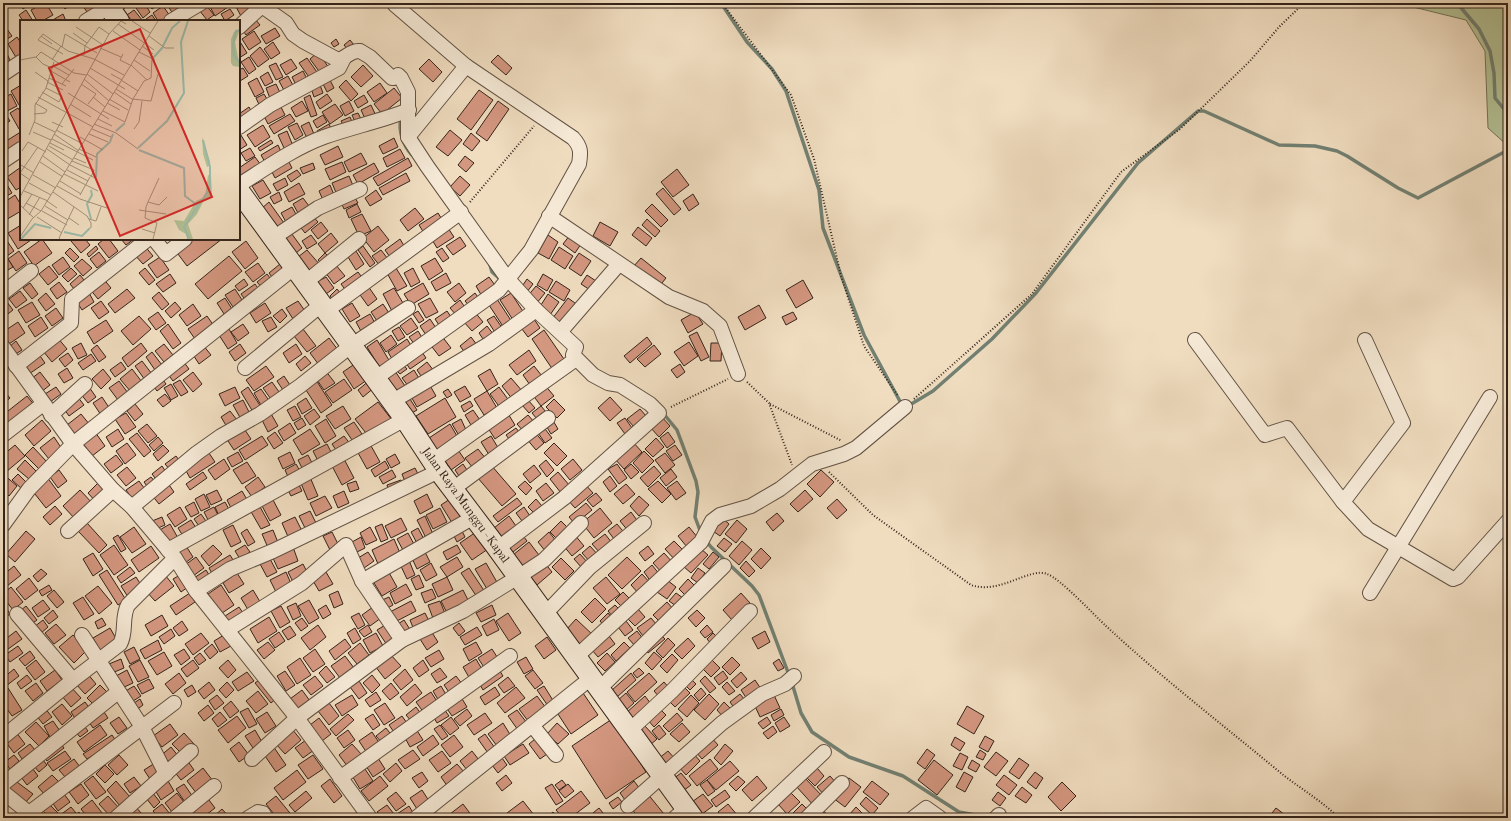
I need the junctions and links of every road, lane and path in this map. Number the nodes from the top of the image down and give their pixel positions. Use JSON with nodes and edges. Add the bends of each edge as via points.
{"nodes":[{"id":1,"x":201,"y":3,"type":"edge"},
{"id":2,"x":722,"y":3,"type":"edge"},
{"id":3,"x":1304,"y":3,"type":"edge"},
{"id":4,"x":395,"y":4,"type":"dead end"},
{"id":5,"x":264,"y":5,"type":"edge"},
{"id":6,"x":113,"y":8,"type":"edge"},
{"id":7,"x":88,"y":20,"type":"edge"},
{"id":8,"x":173,"y":20,"type":"edge"},
{"id":9,"x":240,"y":26,"type":"edge"},
{"id":10,"x":344,"y":58,"type":"junction"},
{"id":11,"x":20,"y":63,"type":"edge"},
{"id":12,"x":466,"y":66,"type":"junction"},
{"id":13,"x":3,"y":74,"type":"edge"},
{"id":14,"x":409,"y":110,"type":"junction"},
{"id":15,"x":542,"y":116,"type":"junction"},
{"id":16,"x":240,"y":126,"type":"edge"},
{"id":17,"x":408,"y":136,"type":"junction"},
{"id":18,"x":20,"y":150,"type":"edge"},
{"id":19,"x":3,"y":161,"type":"edge"},
{"id":20,"x":360,"y":189,"type":"dead end"},
{"id":21,"x":240,"y":191,"type":"edge"},
{"id":22,"x":461,"y":212,"type":"junction"},
{"id":23,"x":549,"y":216,"type":"junction"},
{"id":24,"x":273,"y":238,"type":"junction"},
{"id":25,"x":359,"y":239,"type":"dead end"},
{"id":26,"x":147,"y":240,"type":"edge"},
{"id":27,"x":155,"y":240,"type":"edge"},
{"id":28,"x":184,"y":240,"type":"edge"},
{"id":29,"x":618,"y":264,"type":"junction"},
{"id":30,"x":32,"y":271,"type":"dead end"},
{"id":31,"x":300,"y":275,"type":"junction"},
{"id":32,"x":507,"y":278,"type":"junction"},
{"id":33,"x":3,"y":293,"type":"edge"},
{"id":34,"x":324,"y":308,"type":"junction"},
{"id":35,"x":408,"y":308,"type":"dead end"},
{"id":36,"x":536,"y":310,"type":"junction"},
{"id":37,"x":561,"y":331,"type":"junction"},
{"id":38,"x":1195,"y":340,"type":"dead end"},
{"id":39,"x":1365,"y":340,"type":"dead end"},
{"id":40,"x":352,"y":344,"type":"junction"},
{"id":41,"x":3,"y":347,"type":"edge"},
{"id":42,"x":576,"y":359,"type":"junction"},
{"id":43,"x":16,"y":366,"type":"junction"},
{"id":44,"x":245,"y":368,"type":"dead end"},
{"id":45,"x":738,"y":374,"type":"junction"},
{"id":46,"x":376,"y":378,"type":"junction"},
{"id":47,"x":85,"y":384,"type":"dead end"},
{"id":48,"x":1490,"y":397,"type":"dead end"},
{"id":49,"x":393,"y":401,"type":"junction"},
{"id":50,"x":769,"y":403,"type":"junction"},
{"id":51,"x":905,"y":407,"type":"junction"},
{"id":52,"x":47,"y":409,"type":"junction"},
{"id":53,"x":659,"y":413,"type":"junction"},
{"id":54,"x":548,"y":418,"type":"dead end"},
{"id":55,"x":405,"y":419,"type":"junction"},
{"id":56,"x":3,"y":436,"type":"edge"},
{"id":57,"x":73,"y":444,"type":"junction"},
{"id":58,"x":856,"y":448,"type":"junction"},
{"id":59,"x":818,"y":461,"type":"junction"},
{"id":60,"x":436,"y":466,"type":"junction"},
{"id":61,"x":796,"y":475,"type":"junction"},
{"id":62,"x":453,"y":489,"type":"junction"},
{"id":63,"x":113,"y":490,"type":"junction"},
{"id":64,"x":1343,"y":502,"type":"junction"},
{"id":65,"x":132,"y":507,"type":"junction"},
{"id":66,"x":7,"y":510,"type":"edge"},
{"id":67,"x":474,"y":517,"type":"junction"},
{"id":68,"x":1508,"y":521,"type":"edge"},
{"id":69,"x":580,"y":523,"type":"dead end"},
{"id":70,"x":644,"y":523,"type":"dead end"},
{"id":71,"x":3,"y":525,"type":"edge"},
{"id":72,"x":68,"y":531,"type":"dead end"},
{"id":73,"x":1399,"y":547,"type":"junction"},
{"id":74,"x":498,"y":548,"type":"junction"},
{"id":75,"x":171,"y":554,"type":"junction"},
{"id":76,"x":724,"y":566,"type":"dead end"},
{"id":77,"x":518,"y":577,"type":"junction"},
{"id":78,"x":362,"y":581,"type":"junction"},
{"id":79,"x":196,"y":591,"type":"junction"},
{"id":80,"x":1370,"y":592,"type":"dead end"},
{"id":81,"x":750,"y":611,"type":"dead end"},
{"id":82,"x":17,"y":614,"type":"dead end"},
{"id":83,"x":545,"y":614,"type":"junction"},
{"id":84,"x":227,"y":630,"type":"junction"},
{"id":85,"x":82,"y":635,"type":"dead end"},
{"id":86,"x":402,"y":640,"type":"junction"},
{"id":87,"x":510,"y":656,"type":"dead end"},
{"id":88,"x":576,"y":657,"type":"junction"},
{"id":89,"x":99,"y":659,"type":"junction"},
{"id":90,"x":73,"y":680,"type":"junction"},
{"id":91,"x":784,"y":683,"type":"dead end"},
{"id":92,"x":595,"y":684,"type":"junction"},
{"id":93,"x":118,"y":692,"type":"junction"},
{"id":94,"x":174,"y":703,"type":"dead end"},
{"id":95,"x":297,"y":718,"type":"junction"},
{"id":96,"x":532,"y":725,"type":"junction"},
{"id":97,"x":142,"y":727,"type":"junction"},
{"id":98,"x":629,"y":731,"type":"junction"},
{"id":99,"x":3,"y":737,"type":"edge"},
{"id":100,"x":191,"y":751,"type":"dead end"},
{"id":101,"x":824,"y":752,"type":"dead end"},
{"id":102,"x":556,"y":755,"type":"dead end"},
{"id":103,"x":252,"y":759,"type":"dead end"},
{"id":104,"x":166,"y":774,"type":"junction"},
{"id":105,"x":662,"y":776,"type":"junction"},
{"id":106,"x":340,"y":778,"type":"junction"},
{"id":107,"x":842,"y":783,"type":"dead end"},
{"id":108,"x":214,"y":786,"type":"dead end"},
{"id":109,"x":4,"y":793,"type":"edge"},
{"id":110,"x":628,"y":806,"type":"dead end"},
{"id":111,"x":685,"y":815,"type":"edge"},
{"id":112,"x":32,"y":816,"type":"edge"},
{"id":113,"x":116,"y":818,"type":"edge"},
{"id":114,"x":175,"y":818,"type":"edge"},
{"id":115,"x":248,"y":818,"type":"edge"},
{"id":116,"x":266,"y":818,"type":"edge"},
{"id":117,"x":370,"y":818,"type":"edge"},
{"id":118,"x":416,"y":818,"type":"edge"},
{"id":119,"x":754,"y":818,"type":"edge"},
{"id":120,"x":807,"y":818,"type":"edge"},
{"id":121,"x":913,"y":818,"type":"edge"},
{"id":122,"x":940,"y":818,"type":"edge"},
{"id":123,"x":1339,"y":818,"type":"edge"}],
"edges":[{"from":1,"to":8,"type":"street"},
{"from":2,"to":51,"type":"path","via":[[791,95],[814,159],[841,276],[864,346]]},
{"from":3,"to":51,"type":"path","via":[[1250,61],[1180,129],[1121,172],[1032,294]]},
{"from":4,"to":12,"type":"street"},
{"from":5,"to":9,"type":"street"},
{"from":5,"to":10,"type":"street","via":[[286,23],[293,34],[302,41],[338,60]]},
{"from":6,"to":7,"type":"street"},
{"from":10,"to":14,"type":"street","via":[[350,52],[360,51],[392,78],[398,75],[408,92]]},
{"from":10,"to":16,"type":"street","via":[[339,68],[270,105]]},
{"from":11,"to":13,"type":"street"},
{"from":12,"to":15,"type":"street"},
{"from":12,"to":17,"type":"street"},
{"from":14,"to":17,"type":"street"},
{"from":14,"to":21,"type":"street","via":[[385,120],[324,137],[286,156]]},
{"from":15,"to":22,"type":"path"},
{"from":15,"to":23,"type":"street","via":[[573,138],[581,148],[579,164]]},
{"from":17,"to":22,"type":"street","via":[[448,197]]},
{"from":18,"to":19,"type":"street"},
{"from":20,"to":24,"type":"street","via":[[318,208]]},
{"from":21,"to":24,"type":"street","name":"Jalan Raya Munggu - Kapal"},
{"from":22,"to":32,"type":"street"},
{"from":22,"to":34,"type":"street"},
{"from":23,"to":29,"type":"street"},
{"from":23,"to":32,"type":"street","via":[[531,250]]},
{"from":24,"to":31,"type":"street","name":"Jalan Raya Munggu - Kapal"},
{"from":25,"to":31,"type":"street"},
{"from":26,"to":43,"type":"street","via":[[72,300],[71,323]]},
{"from":27,"to":28,"type":"street","via":[[166,254]]},
{"from":29,"to":37,"type":"street"},
{"from":29,"to":45,"type":"street","via":[[669,297],[703,311],[720,326]]},
{"from":30,"to":33,"type":"street"},
{"from":31,"to":34,"type":"street","name":"Jalan Raya Munggu - Kapal"},
{"from":31,"to":57,"type":"street"},
{"from":32,"to":36,"type":"street"},
{"from":32,"to":46,"type":"street","via":[[500,290]]},
{"from":34,"to":40,"type":"street","name":"Jalan Raya Munggu - Kapal"},
{"from":34,"to":44,"type":"street"},
{"from":35,"to":40,"type":"street"},
{"from":36,"to":37,"type":"street"},
{"from":36,"to":49,"type":"street","via":[[489,344]]},
{"from":37,"to":42,"type":"street","via":[[576,347],[573,356]]},
{"from":38,"to":64,"type":"street","via":[[1265,435],[1287,428]]},
{"from":39,"to":64,"type":"street","via":[[1403,423]]},
{"from":40,"to":46,"type":"street","name":"Jalan Raya Munggu - Kapal"},
{"from":40,"to":65,"type":"street","via":[[294,390],[197,453]]},
{"from":41,"to":43,"type":"street"},
{"from":42,"to":53,"type":"street","via":[[593,375],[608,383],[620,385],[650,404]]},
{"from":42,"to":60,"type":"street"},
{"from":43,"to":52,"type":"street"},
{"from":45,"to":50,"type":"path"},
{"from":45,"to":53,"type":"path"},
{"from":46,"to":49,"type":"street","name":"Jalan Raya Munggu - Kapal"},
{"from":47,"to":52,"type":"street"},
{"from":48,"to":73,"type":"street"},
{"from":49,"to":55,"type":"street","name":"Jalan Raya Munggu - Kapal"},
{"from":50,"to":58,"type":"path"},
{"from":50,"to":61,"type":"path"},
{"from":51,"to":58,"type":"street"},
{"from":52,"to":56,"type":"street"},
{"from":52,"to":57,"type":"street"},
{"from":53,"to":74,"type":"street","via":[[564,498]]},
{"from":54,"to":62,"type":"street"},
{"from":55,"to":60,"type":"street","name":"Jalan Raya Munggu - Kapal"},
{"from":55,"to":75,"type":"street"},
{"from":57,"to":63,"type":"street"},
{"from":57,"to":66,"type":"street"},
{"from":58,"to":59,"type":"street"},
{"from":59,"to":61,"type":"street"},
{"from":59,"to":123,"type":"path","via":[[873,515],[972,585],[990,588],[1039,573],[1053,577],[1179,690]]},
{"from":60,"to":62,"type":"street","name":"Jalan Raya Munggu - Kapal"},
{"from":60,"to":79,"type":"street","via":[[273,551],[230,569]]},
{"from":61,"to":88,"type":"street","via":[[780,489],[751,506],[720,515],[712,521],[701,542]]},
{"from":62,"to":67,"type":"street","name":"Jalan Raya Munggu - Kapal"},
{"from":63,"to":65,"type":"street"},
{"from":63,"to":72,"type":"street"},
{"from":64,"to":73,"type":"street","via":[[1368,529]]},
{"from":65,"to":75,"type":"street"},
{"from":66,"to":71,"type":"street"},
{"from":67,"to":74,"type":"street","name":"Jalan Raya Munggu - Kapal"},
{"from":67,"to":78,"type":"street"},
{"from":68,"to":73,"type":"street","via":[[1458,577],[1453,578]]},
{"from":69,"to":77,"type":"street","via":[[544,560]]},
{"from":70,"to":83,"type":"street","via":[[590,567]]},
{"from":73,"to":80,"type":"street"},
{"from":74,"to":77,"type":"street","name":"Jalan Raya Munggu - Kapal"},
{"from":75,"to":79,"type":"street"},
{"from":75,"to":89,"type":"street","via":[[128,605],[124,614],[122,640],[117,647]]},
{"from":76,"to":92,"type":"street"},
{"from":77,"to":83,"type":"street","name":"Jalan Raya Munggu - Kapal"},
{"from":77,"to":86,"type":"street","via":[[463,611]]},
{"from":78,"to":84,"type":"street","via":[[346,545],[302,583]]},
{"from":78,"to":86,"type":"street"},
{"from":79,"to":84,"type":"street"},
{"from":81,"to":98,"type":"street"},
{"from":82,"to":90,"type":"street"},
{"from":83,"to":88,"type":"street","name":"Jalan Raya Munggu - Kapal"},
{"from":84,"to":95,"type":"street"},
{"from":85,"to":89,"type":"street"},
{"from":86,"to":95,"type":"street"},
{"from":87,"to":106,"type":"street"},
{"from":88,"to":92,"type":"street","name":"Jalan Raya Munggu - Kapal"},
{"from":89,"to":90,"type":"street"},
{"from":89,"to":93,"type":"street"},
{"from":90,"to":99,"type":"street"},
{"from":91,"to":105,"type":"street","via":[[762,694],[722,723]]},
{"from":92,"to":96,"type":"street"},
{"from":92,"to":98,"type":"street","name":"Jalan Raya Munggu - Kapal"},
{"from":93,"to":97,"type":"street"},
{"from":93,"to":109,"type":"street"},
{"from":94,"to":97,"type":"street"},
{"from":95,"to":103,"type":"street"},
{"from":95,"to":106,"type":"street"},
{"from":96,"to":102,"type":"street"},
{"from":96,"to":118,"type":"street"},
{"from":97,"to":104,"type":"street"},
{"from":97,"to":112,"type":"street"},
{"from":98,"to":105,"type":"street","name":"Jalan Raya Munggu - Kapal"},
{"from":100,"to":104,"type":"street"},
{"from":101,"to":119,"type":"street"},
{"from":104,"to":113,"type":"street"},
{"from":105,"to":110,"type":"street"},
{"from":105,"to":111,"type":"street","name":"Jalan Raya Munggu - Kapal"},
{"from":106,"to":117,"type":"street"},
{"from":107,"to":120,"type":"street"},
{"from":108,"to":114,"type":"street"},
{"from":109,"to":112,"type":"street"},
{"from":115,"to":116,"type":"street","via":[[258,812],[263,813]]},
{"from":121,"to":122,"type":"street","via":[[926,808]]}]}
